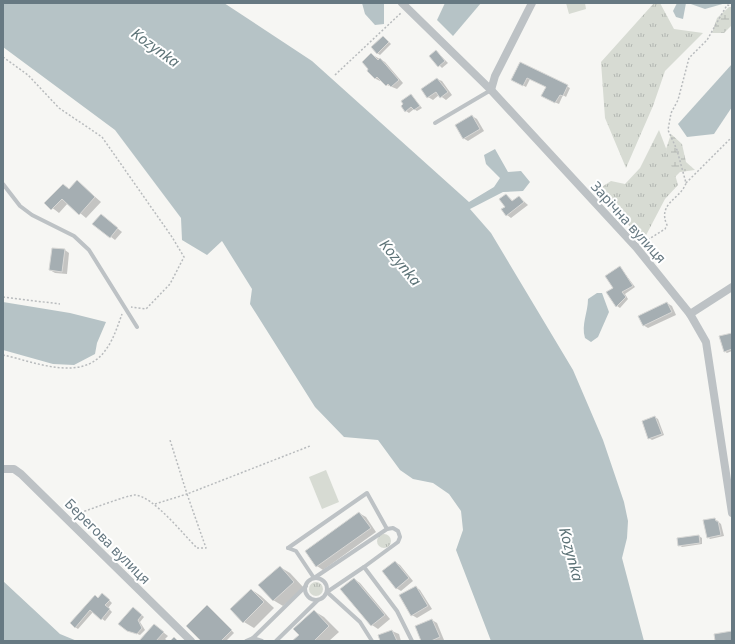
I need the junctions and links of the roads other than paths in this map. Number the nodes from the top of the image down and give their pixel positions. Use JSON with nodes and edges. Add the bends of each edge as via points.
{"nodes":[{"id":1,"x":532,"y":3,"type":"edge"},
{"id":2,"x":404,"y":6,"type":"edge"},
{"id":3,"x":491,"y":90,"type":"junction"},
{"id":4,"x":435,"y":123,"type":"dead end"},
{"id":5,"x":3,"y":184,"type":"edge"},
{"id":6,"x":732,"y":287,"type":"edge"},
{"id":7,"x":690,"y":314,"type":"junction"},
{"id":8,"x":137,"y":327,"type":"dead end"},
{"id":9,"x":3,"y":469,"type":"edge"},
{"id":10,"x":732,"y":513,"type":"edge"},
{"id":11,"x":387,"y":529,"type":"junction"},
{"id":12,"x":364,"y":567,"type":"junction"},
{"id":13,"x":314,"y":578,"type":"junction"},
{"id":14,"x":306,"y":586,"type":"junction"},
{"id":15,"x":327,"y":592,"type":"junction"},
{"id":16,"x":318,"y":600,"type":"junction"},
{"id":17,"x":253,"y":638,"type":"junction"},
{"id":18,"x":191,"y":641,"type":"edge"},
{"id":19,"x":246,"y":641,"type":"edge"},
{"id":20,"x":262,"y":641,"type":"edge"},
{"id":21,"x":276,"y":641,"type":"edge"},
{"id":22,"x":372,"y":641,"type":"edge"},
{"id":23,"x":412,"y":641,"type":"edge"}],
"edges":[{"from":1,"to":3,"type":"street","via":[[495,76]]},
{"from":2,"to":3,"type":"street","name":"Зарічна вулиця"},
{"from":3,"to":4,"type":"lane"},
{"from":3,"to":7,"type":"street","name":"Зарічна вулиця","via":[[636,247]]},
{"from":5,"to":8,"type":"lane","via":[[20,206],[32,215],[74,236],[89,250]]},
{"from":6,"to":7,"type":"street"},
{"from":7,"to":10,"type":"street","name":"Зарічна вулиця","via":[[706,342]]},
{"from":9,"to":18,"type":"street","name":"Берегова вулиця","via":[[14,469],[21,474]]},
{"from":11,"to":12,"type":"lane","via":[[393,528],[398,531],[398,542]]},
{"from":11,"to":13,"type":"lane"},
{"from":11,"to":13,"type":"lane","via":[[367,493],[288,548],[296,551]]},
{"from":12,"to":15,"type":"lane"},
{"from":12,"to":23,"type":"lane","via":[[397,611]]},
{"from":13,"to":14,"type":"lane"},
{"from":13,"to":15,"type":"lane","via":[[324,582]]},
{"from":14,"to":16,"type":"lane","via":[[308,596]]},
{"from":14,"to":17,"type":"lane"},
{"from":15,"to":16,"type":"lane"},
{"from":15,"to":22,"type":"lane","via":[[360,622]]},
{"from":16,"to":21,"type":"lane"},
{"from":17,"to":19,"type":"lane"},
{"from":17,"to":20,"type":"lane"}]}
